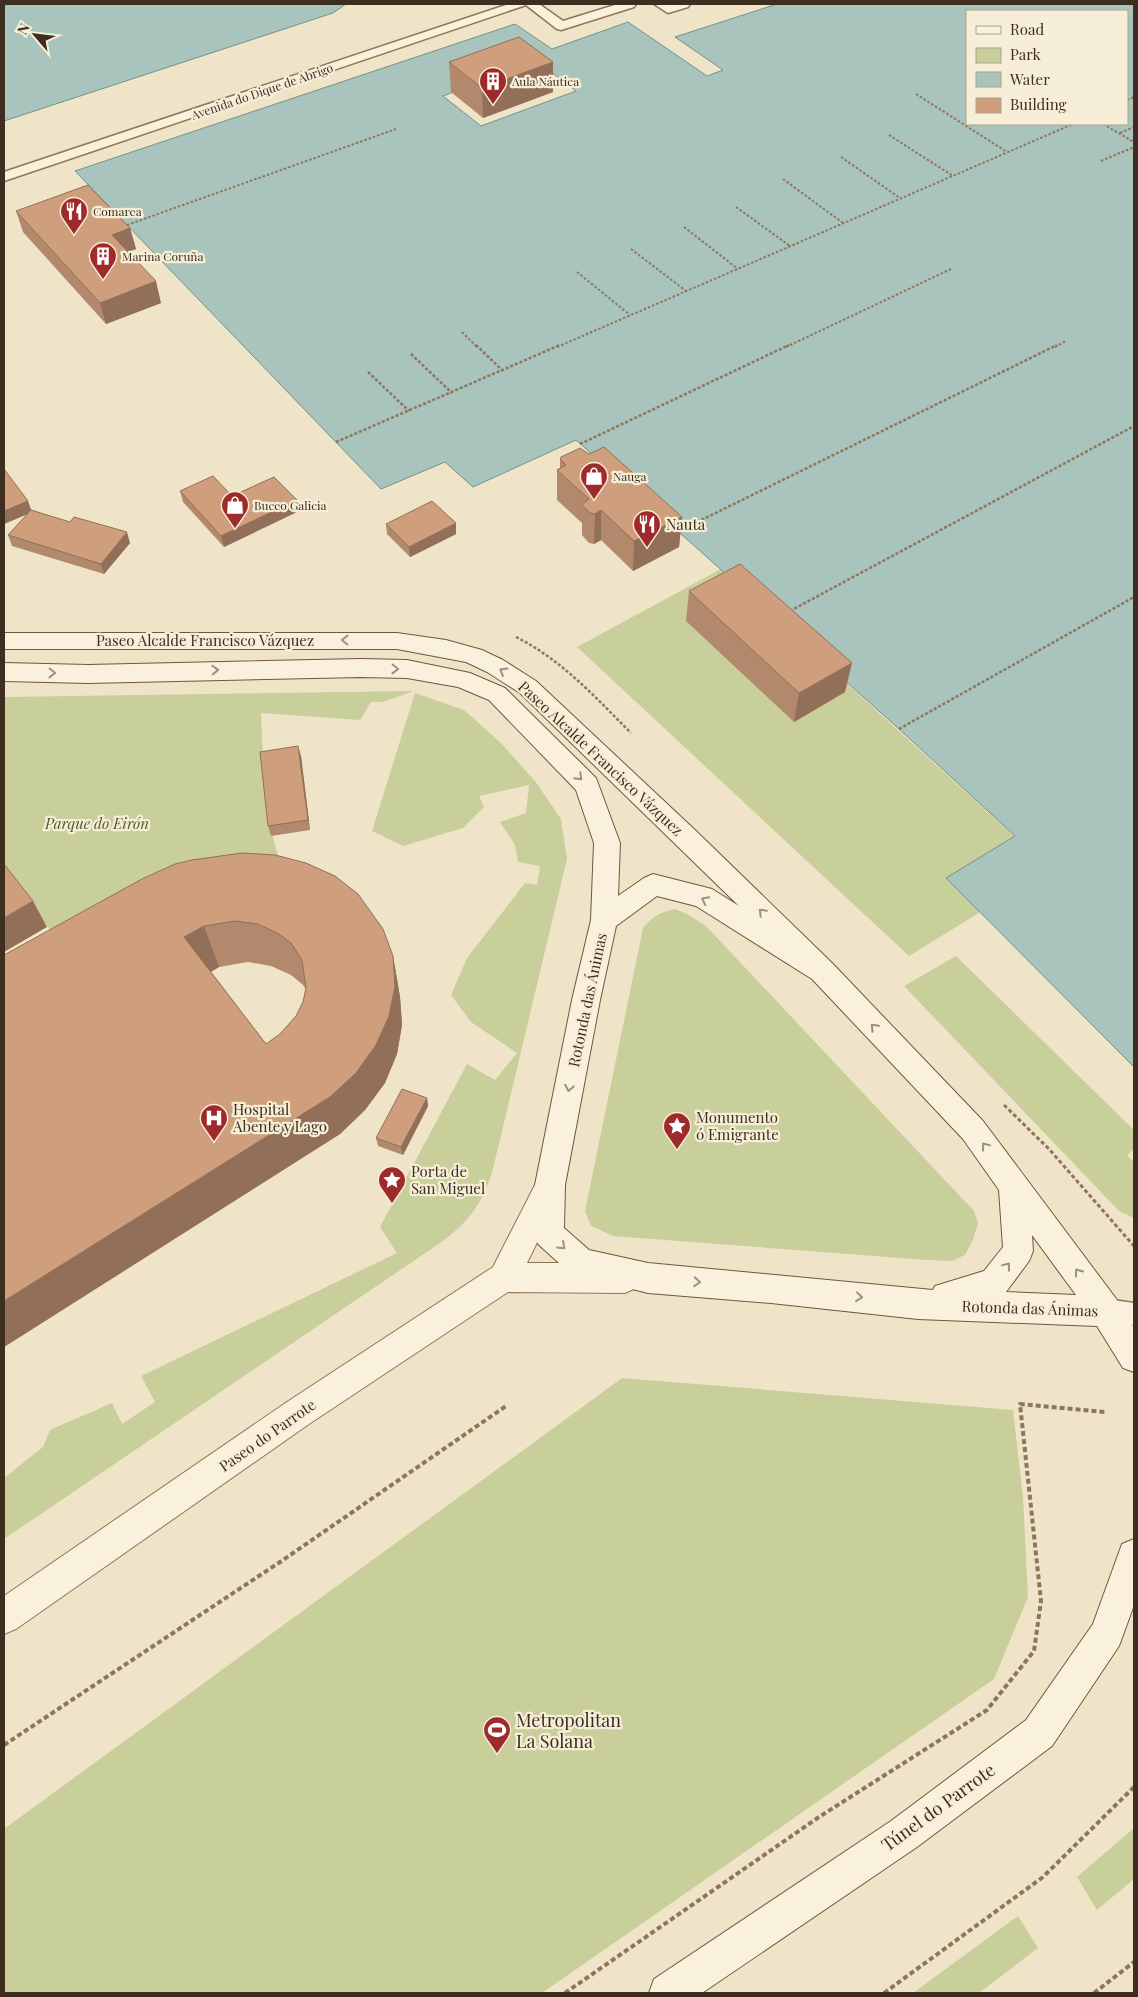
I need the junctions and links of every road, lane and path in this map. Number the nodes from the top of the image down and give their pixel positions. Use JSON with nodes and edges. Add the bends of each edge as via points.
{"nodes":[{"id":1,"x":520,"y":4,"type":"edge"},
{"id":2,"x":531,"y":4,"type":"edge"},
{"id":3,"x":630,"y":4,"type":"edge"},
{"id":4,"x":660,"y":4,"type":"edge"},
{"id":5,"x":684,"y":4,"type":"edge"},
{"id":6,"x":916,"y":94,"type":"dead end"},
{"id":7,"x":1062,"y":125,"type":"edge"},
{"id":8,"x":1071,"y":125,"type":"edge"},
{"id":9,"x":1106,"y":125,"type":"edge"},
{"id":10,"x":1066,"y":127,"type":"junction"},
{"id":11,"x":1134,"y":127,"type":"edge"},
{"id":12,"x":396,"y":129,"type":"dead end"},
{"id":13,"x":1120,"y":133,"type":"junction"},
{"id":14,"x":889,"y":134,"type":"dead end"},
{"id":15,"x":1134,"y":142,"type":"edge"},
{"id":16,"x":1134,"y":147,"type":"edge"},
{"id":17,"x":1007,"y":152,"type":"junction"},
{"id":18,"x":841,"y":157,"type":"dead end"},
{"id":19,"x":1101,"y":162,"type":"dead end"},
{"id":20,"x":953,"y":176,"type":"junction"},
{"id":21,"x":4,"y":177,"type":"edge"},
{"id":22,"x":783,"y":179,"type":"dead end"},
{"id":23,"x":900,"y":198,"type":"junction"},
{"id":24,"x":736,"y":207,"type":"dead end"},
{"id":25,"x":843,"y":223,"type":"junction"},
{"id":26,"x":127,"y":226,"type":"edge"},
{"id":27,"x":684,"y":228,"type":"dead end"},
{"id":28,"x":790,"y":246,"type":"junction"},
{"id":29,"x":631,"y":249,"type":"dead end"},
{"id":30,"x":738,"y":268,"type":"junction"},
{"id":31,"x":951,"y":269,"type":"dead end"},
{"id":32,"x":578,"y":272,"type":"dead end"},
{"id":33,"x":686,"y":291,"type":"junction"},
{"id":34,"x":630,"y":316,"type":"junction"},
{"id":35,"x":462,"y":332,"type":"dead end"},
{"id":36,"x":1066,"y":341,"type":"dead end"},
{"id":37,"x":411,"y":354,"type":"dead end"},
{"id":38,"x":502,"y":371,"type":"junction"},
{"id":39,"x":368,"y":372,"type":"dead end"},
{"id":40,"x":452,"y":392,"type":"junction"},
{"id":41,"x":409,"y":411,"type":"junction"},
{"id":42,"x":1134,"y":426,"type":"edge"},
{"id":43,"x":336,"y":442,"type":"dead end"},
{"id":44,"x":580,"y":444,"type":"dead end"},
{"id":45,"x":679,"y":532,"type":"edge"},
{"id":46,"x":1134,"y":597,"type":"edge"},
{"id":47,"x":785,"y":614,"type":"edge"},
{"id":48,"x":5,"y":641,"type":"edge"},
{"id":49,"x":4,"y":672,"type":"edge"},
{"id":50,"x":898,"y":729,"type":"dead end"},
{"id":51,"x":604,"y":920,"type":"junction"},
{"id":52,"x":822,"y":971,"type":"junction"},
{"id":53,"x":550,"y":1185,"type":"junction"},
{"id":54,"x":1014,"y":1185,"type":"junction"},
{"id":55,"x":504,"y":1277,"type":"junction"},
{"id":56,"x":648,"y":1278,"type":"junction"},
{"id":57,"x":918,"y":1304,"type":"junction"},
{"id":58,"x":1120,"y":1312,"type":"edge"},
{"id":59,"x":1134,"y":1357,"type":"edge"},
{"id":60,"x":506,"y":1406,"type":"dead end"},
{"id":61,"x":1105,"y":1412,"type":"dead end"},
{"id":62,"x":1134,"y":1556,"type":"edge"},
{"id":63,"x":18,"y":1603,"type":"edge"},
{"id":64,"x":4,"y":1617,"type":"edge"},
{"id":65,"x":4,"y":1745,"type":"edge"},
{"id":66,"x":1134,"y":1787,"type":"edge"},
{"id":67,"x":1134,"y":1962,"type":"edge"},
{"id":68,"x":565,"y":1993,"type":"edge"},
{"id":69,"x":668,"y":1993,"type":"edge"},
{"id":70,"x":884,"y":1993,"type":"edge"},
{"id":71,"x":1094,"y":1993,"type":"edge"}],
"edges":[{"from":1,"to":21,"type":"lane","name":"Avenida do Dique de Abrigo"},
{"from":2,"to":3,"type":"lane","via":[[561,26]]},
{"from":4,"to":5,"type":"lane","via":[[668,9]]},
{"from":6,"to":17,"type":"path"},
{"from":7,"to":10,"type":"path"},
{"from":8,"to":10,"type":"path"},
{"from":9,"to":13,"type":"path"},
{"from":10,"to":17,"type":"path"},
{"from":11,"to":13,"type":"path"},
{"from":12,"to":26,"type":"path"},
{"from":13,"to":15,"type":"path"},
{"from":14,"to":20,"type":"path"},
{"from":16,"to":19,"type":"path"},
{"from":17,"to":20,"type":"path"},
{"from":18,"to":23,"type":"path"},
{"from":20,"to":23,"type":"path"},
{"from":22,"to":25,"type":"path"},
{"from":23,"to":25,"type":"path"},
{"from":24,"to":28,"type":"path"},
{"from":25,"to":28,"type":"path"},
{"from":27,"to":30,"type":"path"},
{"from":28,"to":30,"type":"path"},
{"from":29,"to":33,"type":"path"},
{"from":30,"to":33,"type":"path"},
{"from":31,"to":44,"type":"path"},
{"from":32,"to":34,"type":"path"},
{"from":33,"to":34,"type":"path"},
{"from":34,"to":38,"type":"path"},
{"from":35,"to":38,"type":"path"},
{"from":36,"to":45,"type":"path"},
{"from":37,"to":40,"type":"path"},
{"from":38,"to":40,"type":"path"},
{"from":39,"to":41,"type":"path"},
{"from":40,"to":41,"type":"path"},
{"from":41,"to":43,"type":"path"},
{"from":42,"to":47,"type":"path"},
{"from":46,"to":50,"type":"path"},
{"from":52,"to":48,"type":"main road","name":"Paseo Alcalde Francisco Vázquez","one_way":true,"via":[[528,687],[475,656],[397,641]]},
{"from":49,"to":51,"type":"main road","name":"Paseo Alcalde Francisco Vázquez","one_way":true,"via":[[88,674],[321,667],[407,669],[462,679],[497,694],[587,785],[607,843]]},
{"from":52,"to":51,"type":"main road","name":"Rotonda das Ánimas","one_way":true,"via":[[703,897],[653,885]]},
{"from":51,"to":53,"type":"main road","name":"Rotonda das Ánimas","one_way":true},
{"from":54,"to":52,"type":"main road","name":"Rotonda das Ánimas","one_way":true,"via":[[973,1130]]},
{"from":53,"to":55,"type":"main road"},
{"from":53,"to":56,"type":"main road","name":"Rotonda das Ánimas","one_way":true,"via":[[549,1234],[581,1263]]},
{"from":57,"to":54,"type":"main road","name":"Rotonda das Ánimas","one_way":true,"via":[[994,1283],[1018,1251]]},
{"from":58,"to":54,"type":"main road","name":"Rotonda das Ánimas","one_way":true},
{"from":55,"to":56,"type":"main road"},
{"from":55,"to":63,"type":"main road","name":"Paseo do Parrote"},
{"from":56,"to":57,"type":"main road","name":"Rotonda das Ánimas","one_way":true},
{"from":57,"to":58,"type":"main road","name":"Rotonda das Ánimas"},
{"from":58,"to":59,"type":"main road"},
{"from":60,"to":65,"type":"path","via":[[283,1560]]},
{"from":61,"to":68,"type":"path","via":[[1020,1404],[1041,1601],[1034,1651],[987,1710],[819,1817]]},
{"from":62,"to":69,"type":"main road","name":"Túnel do Parrote","via":[[1107,1634],[1038,1733],[904,1834]]},
{"from":63,"to":64,"type":"main road","name":"Paseo do Parrote"},
{"from":66,"to":70,"type":"path","via":[[1043,1877]]},
{"from":67,"to":71,"type":"path"}]}
